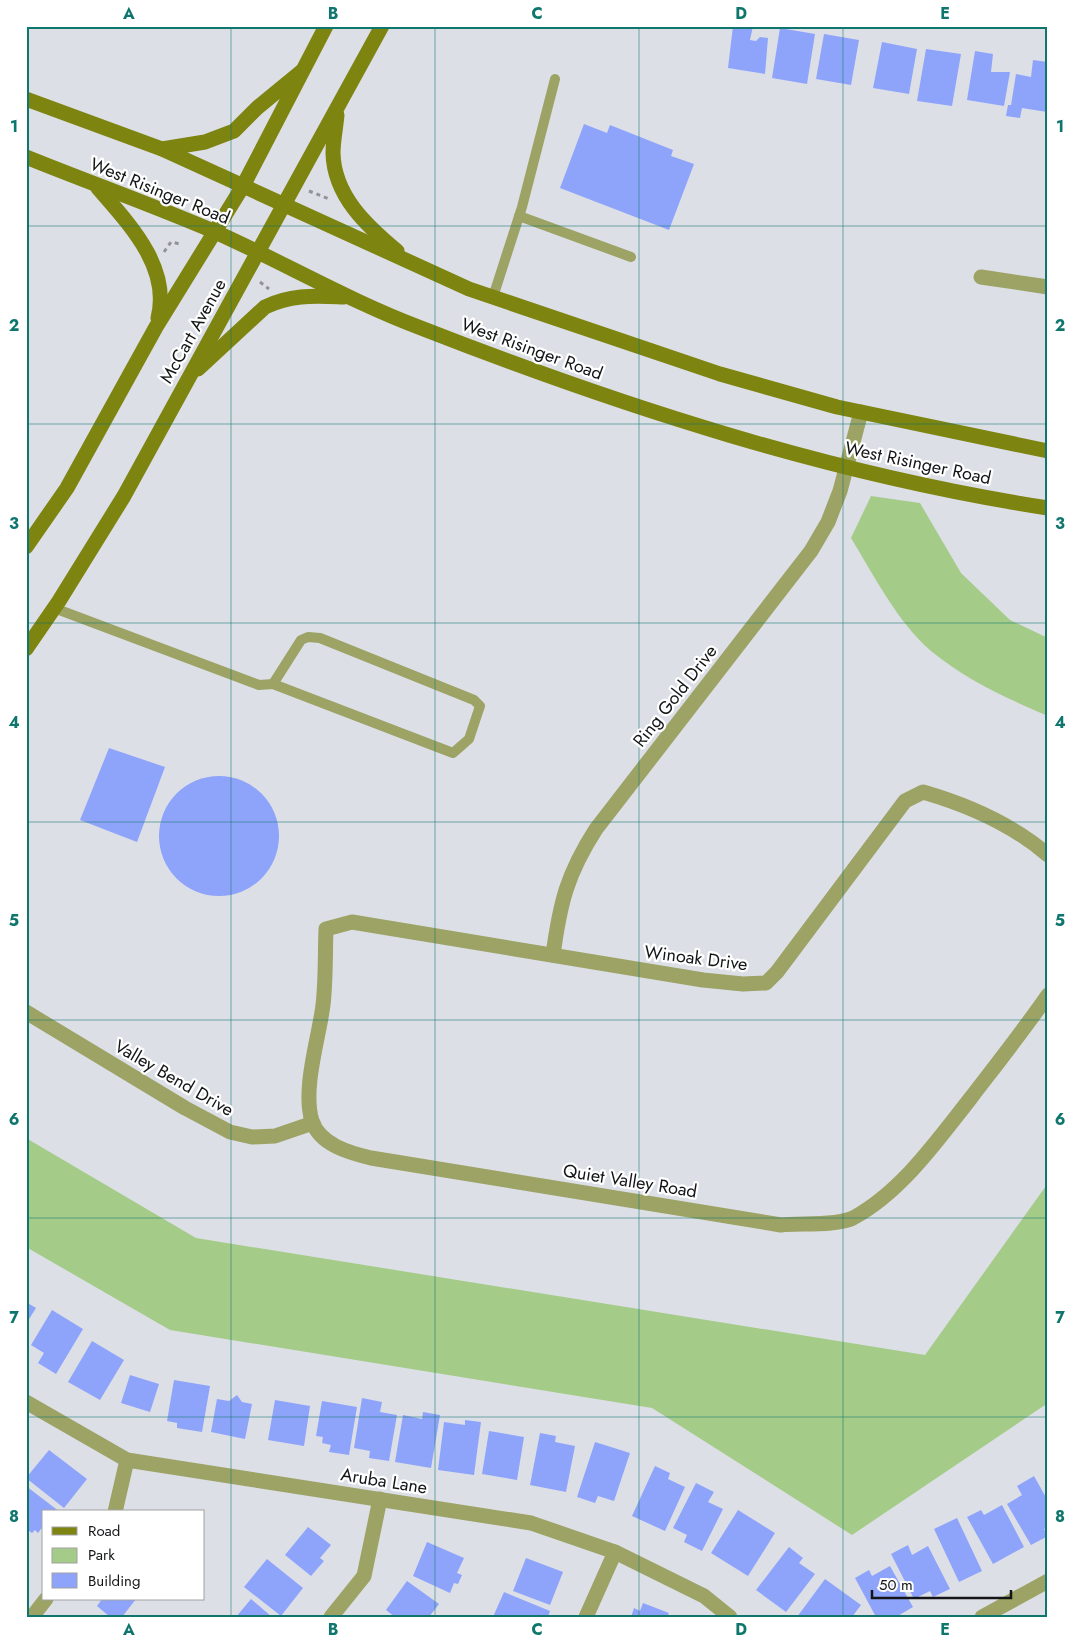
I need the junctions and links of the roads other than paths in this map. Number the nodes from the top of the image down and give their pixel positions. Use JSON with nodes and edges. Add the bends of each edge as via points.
{"nodes":[{"id":1,"x":326,"y":26,"type":"edge"},
{"id":2,"x":382,"y":26,"type":"edge"},
{"id":3,"x":307,"y":67,"type":"junction"},
{"id":4,"x":555,"y":79,"type":"dead end"},
{"id":5,"x":26,"y":100,"type":"edge"},
{"id":6,"x":338,"y":108,"type":"junction"},
{"id":7,"x":162,"y":149,"type":"junction"},
{"id":8,"x":26,"y":157,"type":"edge"},
{"id":9,"x":96,"y":185,"type":"junction"},
{"id":10,"x":243,"y":186,"type":"junction"},
{"id":11,"x":285,"y":206,"type":"junction"},
{"id":12,"x":518,"y":216,"type":"junction"},
{"id":13,"x":215,"y":232,"type":"junction"},
{"id":14,"x":259,"y":254,"type":"junction"},
{"id":15,"x":631,"y":257,"type":"dead end"},
{"id":16,"x":411,"y":264,"type":"junction"},
{"id":17,"x":981,"y":277,"type":"dead end"},
{"id":18,"x":1048,"y":287,"type":"edge"},
{"id":19,"x":352,"y":297,"type":"junction"},
{"id":20,"x":493,"y":297,"type":"junction"},
{"id":21,"x":156,"y":327,"type":"junction"},
{"id":22,"x":188,"y":378,"type":"junction"},
{"id":23,"x":861,"y":412,"type":"junction"},
{"id":24,"x":1048,"y":451,"type":"edge"},
{"id":25,"x":847,"y":467,"type":"junction"},
{"id":26,"x":1048,"y":508,"type":"edge"},
{"id":27,"x":26,"y":547,"type":"edge"},
{"id":28,"x":54,"y":608,"type":"junction"},
{"id":29,"x":26,"y":649,"type":"edge"},
{"id":30,"x":273,"y":684,"type":"junction"},
{"id":31,"x":1048,"y":855,"type":"edge"},
{"id":32,"x":553,"y":955,"type":"junction"},
{"id":33,"x":1048,"y":995,"type":"edge"},
{"id":34,"x":26,"y":1012,"type":"edge"},
{"id":35,"x":312,"y":1123,"type":"junction"},
{"id":36,"x":26,"y":1402,"type":"edge"},
{"id":37,"x":127,"y":1460,"type":"junction"},
{"id":38,"x":380,"y":1499,"type":"junction"},
{"id":39,"x":114,"y":1510,"type":"edge"},
{"id":40,"x":615,"y":1552,"type":"junction"},
{"id":41,"x":1048,"y":1581,"type":"edge"},
{"id":42,"x":45,"y":1600,"type":"edge"},
{"id":43,"x":32,"y":1617,"type":"edge"},
{"id":44,"x":331,"y":1617,"type":"edge"},
{"id":45,"x":586,"y":1617,"type":"edge"},
{"id":46,"x":730,"y":1617,"type":"edge"},
{"id":47,"x":982,"y":1617,"type":"edge"}],
"edges":[{"from":1,"to":3,"type":"main road","name":"McCart Avenue"},
{"from":2,"to":6,"type":"main road","name":"McCart Avenue"},
{"from":3,"to":7,"type":"main road","via":[[234,131],[205,142]]},
{"from":3,"to":10,"type":"main road","name":"McCart Avenue"},
{"from":4,"to":12,"type":"lane"},
{"from":5,"to":7,"type":"main road","name":"West Risinger Road"},
{"from":6,"to":11,"type":"main road","name":"McCart Avenue"},
{"from":6,"to":16,"type":"main road","via":[[333,154],[337,175],[351,205],[364,224]]},
{"from":7,"to":10,"type":"main road","name":"West Risinger Road"},
{"from":8,"to":9,"type":"main road","name":"West Risinger Road"},
{"from":9,"to":13,"type":"main road","name":"West Risinger Road"},
{"from":9,"to":21,"type":"main road","via":[[137,234],[154,266],[162,304]]},
{"from":10,"to":11,"type":"main road","name":"West Risinger Road"},
{"from":10,"to":13,"type":"main road","name":"McCart Avenue"},
{"from":11,"to":14,"type":"main road","name":"McCart Avenue"},
{"from":11,"to":16,"type":"main road","name":"West Risinger Road"},
{"from":12,"to":15,"type":"lane"},
{"from":12,"to":20,"type":"lane"},
{"from":13,"to":14,"type":"main road","name":"West Risinger Road"},
{"from":13,"to":21,"type":"main road","name":"McCart Avenue"},
{"from":14,"to":19,"type":"main road","name":"West Risinger Road"},
{"from":14,"to":22,"type":"main road","name":"McCart Avenue"},
{"from":16,"to":20,"type":"main road","name":"West Risinger Road"},
{"from":17,"to":18,"type":"street"},
{"from":19,"to":22,"type":"main road","via":[[300,295],[276,302],[266,307]]},
{"from":19,"to":25,"type":"main road","name":"West Risinger Road","via":[[418,327],[619,401]]},
{"from":20,"to":23,"type":"main road","name":"West Risinger Road","via":[[720,374]]},
{"from":21,"to":27,"type":"main road","name":"McCart Avenue","via":[[67,488]]},
{"from":22,"to":28,"type":"main road","name":"McCart Avenue","via":[[124,496]]},
{"from":23,"to":24,"type":"main road","name":"West Risinger Road"},
{"from":23,"to":25,"type":"street","name":"Ring Gold Drive"},
{"from":25,"to":26,"type":"main road","name":"West Risinger Road"},
{"from":25,"to":32,"type":"street","name":"Ring Gold Drive","via":[[828,522],[811,550],[579,855],[558,914]]},
{"from":28,"to":29,"type":"main road","name":"McCart Avenue"},
{"from":28,"to":30,"type":"lane","via":[[244,680],[259,685]]},
{"from":30,"to":30,"type":"lane","via":[[301,640],[320,638],[474,700],[480,706],[469,739],[453,753]]},
{"from":31,"to":32,"type":"street","name":"Winoak Drive","via":[[1029,839],[992,819],[923,792],[905,801],[766,983],[703,980]]},
{"from":32,"to":35,"type":"street","name":"Winoak Drive","via":[[352,922],[326,929],[323,1004],[311,1080]]},
{"from":33,"to":35,"type":"street","name":"Quiet Valley Road","via":[[934,1145],[893,1188],[851,1219],[835,1222],[781,1225],[371,1158],[348,1153],[333,1145]]},
{"from":34,"to":35,"type":"street","name":"Valley Bend Drive","via":[[230,1132],[252,1137],[275,1136]]},
{"from":36,"to":37,"type":"street","name":"Aruba Lane"},
{"from":37,"to":38,"type":"street","name":"Aruba Lane"},
{"from":37,"to":39,"type":"street"},
{"from":38,"to":40,"type":"street","name":"Aruba Lane","via":[[531,1523]]},
{"from":38,"to":44,"type":"street","via":[[364,1576]]},
{"from":40,"to":45,"type":"street"},
{"from":40,"to":46,"type":"street","name":"Aruba Lane","via":[[704,1596]]},
{"from":41,"to":47,"type":"street"},
{"from":42,"to":43,"type":"street"}]}
